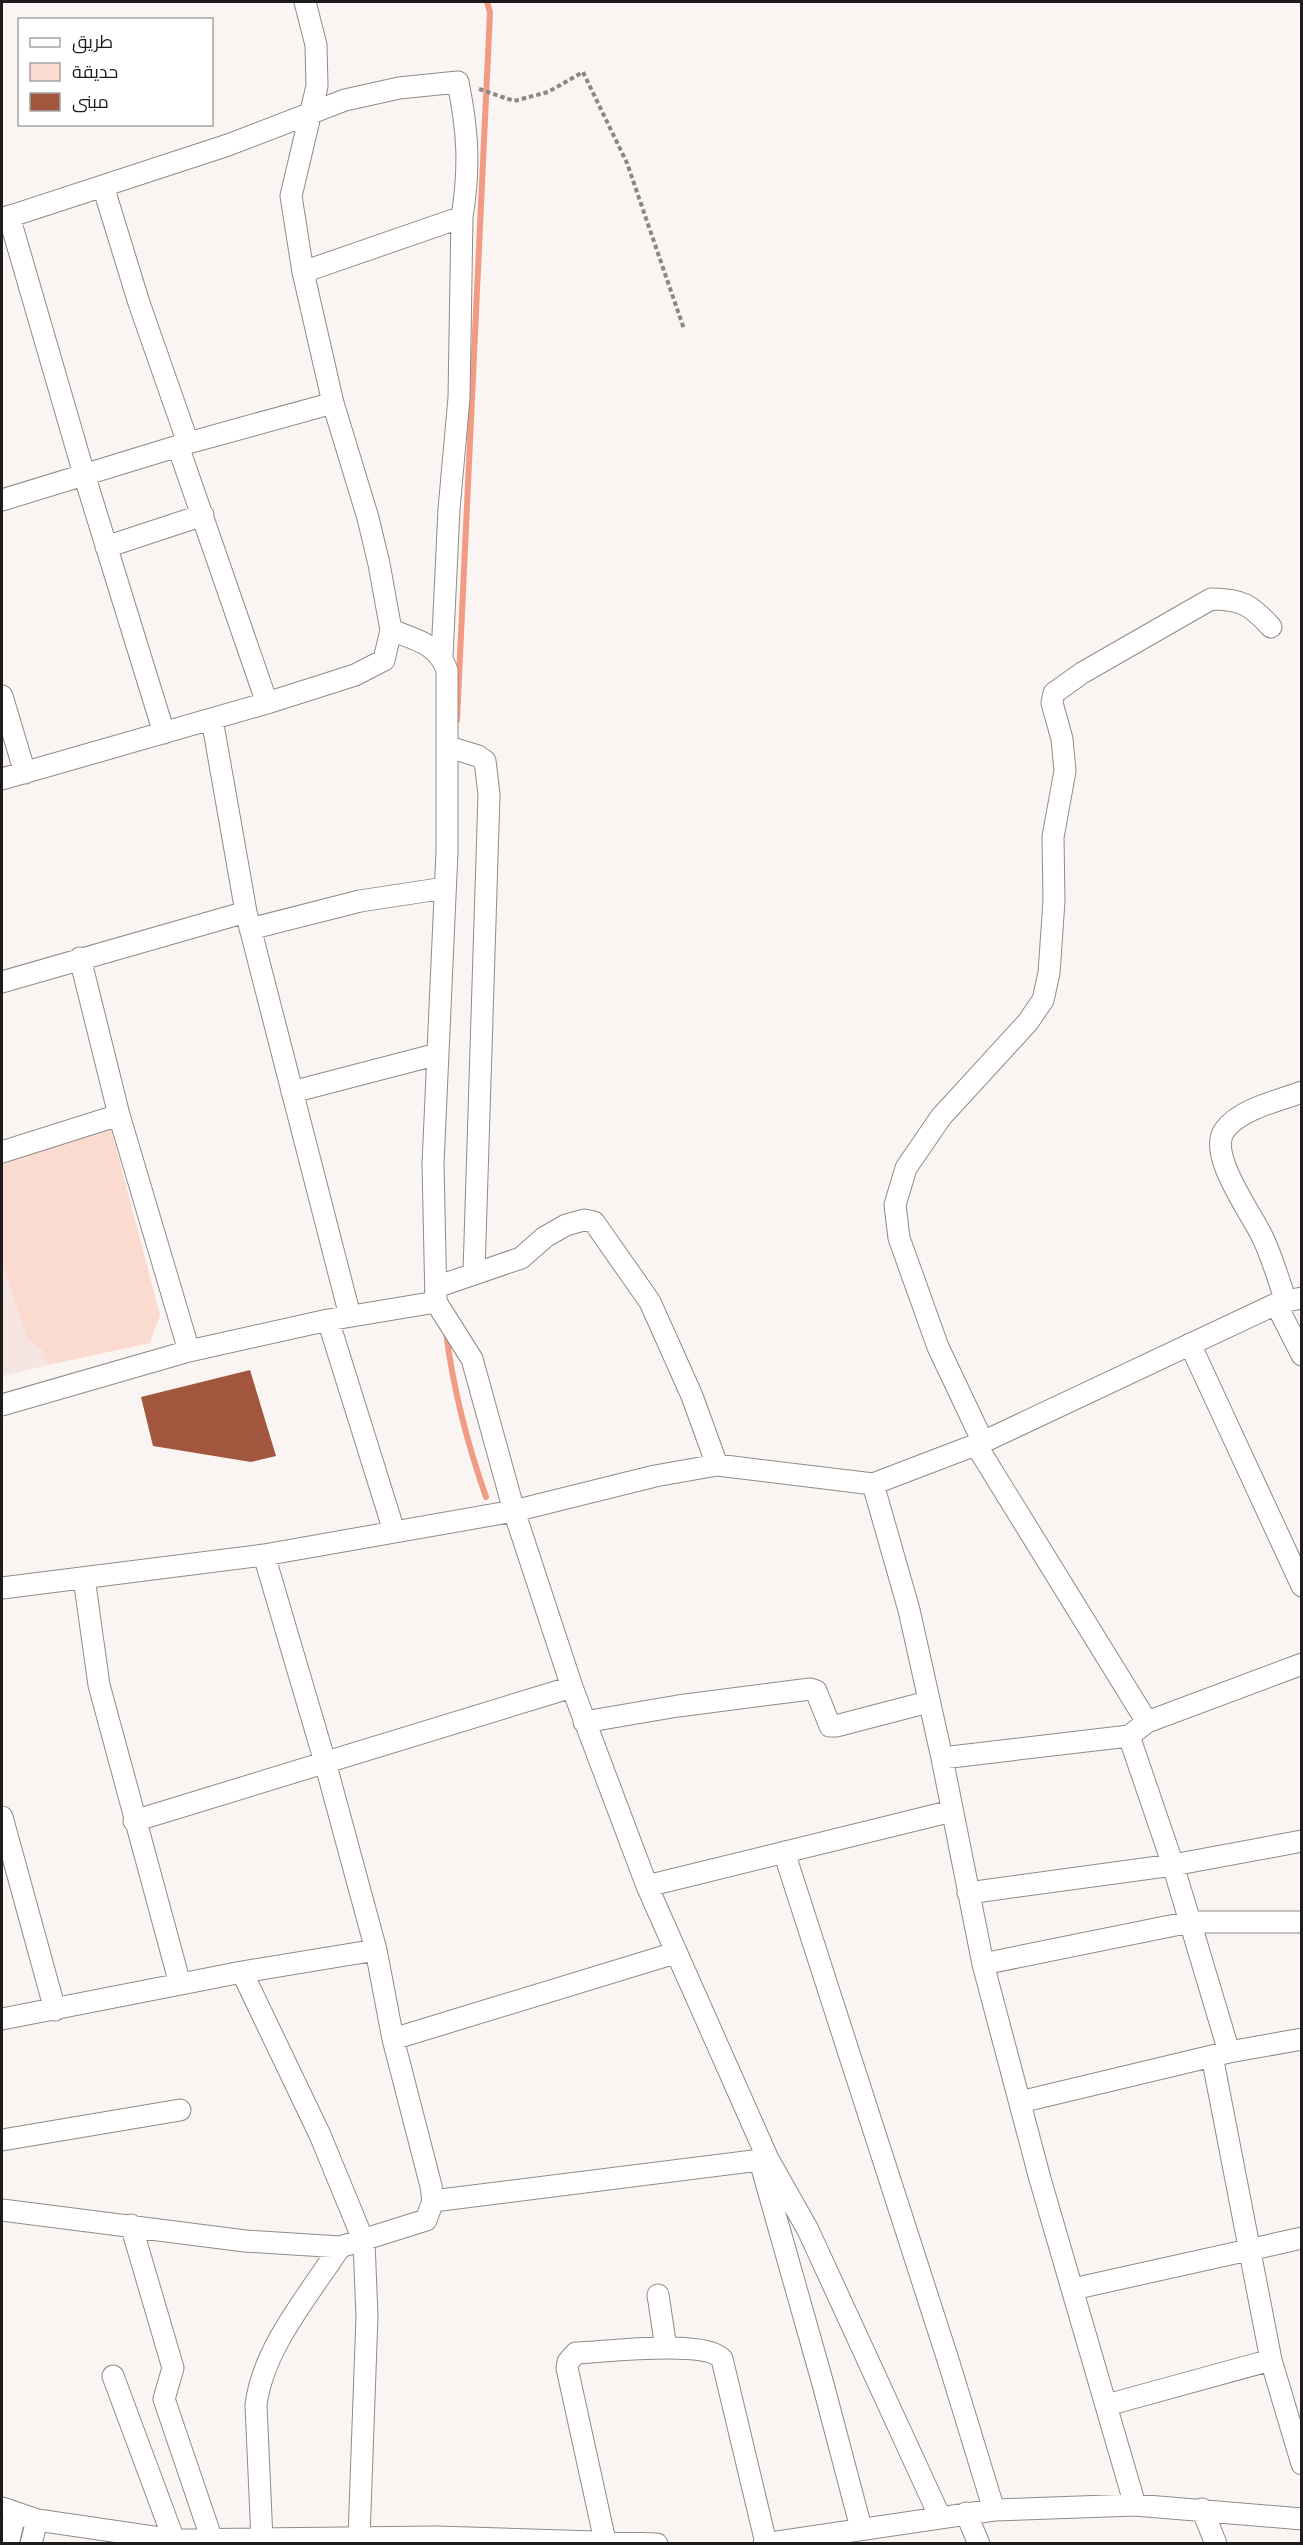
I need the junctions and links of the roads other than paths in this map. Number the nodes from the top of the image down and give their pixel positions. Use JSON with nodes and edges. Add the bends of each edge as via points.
{"nodes":[{"id":1,"x":305,"y":2,"type":"edge"},
{"id":2,"x":310,"y":112,"type":"junction"},
{"id":3,"x":104,"y":186,"type":"junction"},
{"id":4,"x":5,"y":217,"type":"edge"},
{"id":5,"x":462,"y":217,"type":"junction"},
{"id":6,"x":303,"y":272,"type":"junction"},
{"id":7,"x":333,"y":404,"type":"junction"},
{"id":8,"x":183,"y":444,"type":"junction"},
{"id":9,"x":84,"y":474,"type":"junction"},
{"id":10,"x":2,"y":500,"type":"edge"},
{"id":11,"x":203,"y":515,"type":"junction"},
{"id":12,"x":106,"y":547,"type":"junction"},
{"id":13,"x":1271,"y":627,"type":"dead end"},
{"id":14,"x":391,"y":630,"type":"junction"},
{"id":15,"x":442,"y":656,"type":"junction"},
{"id":16,"x":2,"y":696,"type":"edge"},
{"id":17,"x":267,"y":703,"type":"junction"},
{"id":18,"x":212,"y":719,"type":"junction"},
{"id":19,"x":164,"y":733,"type":"junction"},
{"id":20,"x":448,"y":747,"type":"junction"},
{"id":21,"x":25,"y":772,"type":"junction"},
{"id":22,"x":2,"y":779,"type":"edge"},
{"id":23,"x":445,"y":888,"type":"junction"},
{"id":24,"x":248,"y":921,"type":"junction"},
{"id":25,"x":80,"y":958,"type":"junction"},
{"id":26,"x":2,"y":982,"type":"edge"},
{"id":27,"x":438,"y":1054,"type":"junction"},
{"id":28,"x":292,"y":1092,"type":"junction"},
{"id":29,"x":1302,"y":1092,"type":"edge"},
{"id":30,"x":119,"y":1115,"type":"junction"},
{"id":31,"x":2,"y":1152,"type":"edge"},
{"id":32,"x":474,"y":1272,"type":"junction"},
{"id":33,"x":436,"y":1294,"type":"junction"},
{"id":34,"x":1288,"y":1301,"type":"edge"},
{"id":35,"x":350,"y":1316,"type":"junction"},
{"id":36,"x":328,"y":1320,"type":"junction"},
{"id":37,"x":1190,"y":1344,"type":"junction"},
{"id":38,"x":189,"y":1351,"type":"junction"},
{"id":39,"x":1302,"y":1355,"type":"edge"},
{"id":40,"x":2,"y":1405,"type":"edge"},
{"id":41,"x":979,"y":1444,"type":"junction"},
{"id":42,"x":717,"y":1465,"type":"junction"},
{"id":43,"x":873,"y":1484,"type":"junction"},
{"id":44,"x":514,"y":1511,"type":"junction"},
{"id":45,"x":394,"y":1531,"type":"junction"},
{"id":46,"x":264,"y":1555,"type":"junction"},
{"id":47,"x":84,"y":1578,"type":"junction"},
{"id":48,"x":1302,"y":1586,"type":"edge"},
{"id":49,"x":2,"y":1588,"type":"edge"},
{"id":50,"x":1302,"y":1664,"type":"edge"},
{"id":51,"x":572,"y":1687,"type":"junction"},
{"id":52,"x":928,"y":1702,"type":"junction"},
{"id":53,"x":584,"y":1722,"type":"junction"},
{"id":54,"x":1147,"y":1722,"type":"junction"},
{"id":55,"x":1129,"y":1736,"type":"junction"},
{"id":56,"x":942,"y":1758,"type":"junction"},
{"id":57,"x":325,"y":1762,"type":"junction"},
{"id":58,"x":952,"y":1811,"type":"junction"},
{"id":59,"x":2,"y":1817,"type":"edge"},
{"id":60,"x":134,"y":1821,"type":"junction"},
{"id":61,"x":1302,"y":1841,"type":"edge"},
{"id":62,"x":784,"y":1852,"type":"junction"},
{"id":63,"x":1173,"y":1865,"type":"junction"},
{"id":64,"x":647,"y":1886,"type":"junction"},
{"id":65,"x":968,"y":1893,"type":"junction"},
{"id":66,"x":1190,"y":1922,"type":"junction"},
{"id":67,"x":1302,"y":1922,"type":"edge"},
{"id":68,"x":376,"y":1950,"type":"junction"},
{"id":69,"x":675,"y":1953,"type":"junction"},
{"id":70,"x":982,"y":1964,"type":"junction"},
{"id":71,"x":242,"y":1972,"type":"junction"},
{"id":72,"x":180,"y":1984,"type":"junction"},
{"id":73,"x":55,"y":2010,"type":"junction"},
{"id":74,"x":2,"y":2019,"type":"edge"},
{"id":75,"x":393,"y":2039,"type":"junction"},
{"id":76,"x":1302,"y":2039,"type":"edge"},
{"id":77,"x":1221,"y":2054,"type":"junction"},
{"id":78,"x":1020,"y":2102,"type":"junction"},
{"id":79,"x":180,"y":2110,"type":"dead end"},
{"id":80,"x":2,"y":2140,"type":"edge"},
{"id":81,"x":764,"y":2160,"type":"junction"},
{"id":82,"x":433,"y":2201,"type":"junction"},
{"id":83,"x":2,"y":2210,"type":"edge"},
{"id":84,"x":131,"y":2225,"type":"junction"},
{"id":85,"x":1302,"y":2238,"type":"edge"},
{"id":86,"x":364,"y":2242,"type":"junction"},
{"id":87,"x":340,"y":2247,"type":"junction"},
{"id":88,"x":1248,"y":2250,"type":"junction"},
{"id":89,"x":1073,"y":2289,"type":"junction"},
{"id":90,"x":658,"y":2295,"type":"dead end"},
{"id":91,"x":666,"y":2348,"type":"junction"},
{"id":92,"x":1271,"y":2360,"type":"junction"},
{"id":93,"x":113,"y":2376,"type":"dead end"},
{"id":94,"x":1107,"y":2405,"type":"junction"},
{"id":95,"x":1302,"y":2464,"type":"edge"},
{"id":96,"x":1135,"y":2505,"type":"junction"},
{"id":97,"x":1202,"y":2509,"type":"junction"},
{"id":98,"x":994,"y":2510,"type":"junction"},
{"id":99,"x":8,"y":2511,"type":"edge"},
{"id":100,"x":966,"y":2513,"type":"junction"},
{"id":101,"x":940,"y":2517,"type":"junction"},
{"id":102,"x":1302,"y":2519,"type":"edge"},
{"id":103,"x":37,"y":2520,"type":"junction"},
{"id":104,"x":861,"y":2528,"type":"junction"},
{"id":105,"x":359,"y":2537,"type":"junction"},
{"id":106,"x":174,"y":2540,"type":"junction"},
{"id":107,"x":213,"y":2540,"type":"junction"},
{"id":108,"x":262,"y":2540,"type":"junction"},
{"id":109,"x":152,"y":2541,"type":"edge"},
{"id":110,"x":605,"y":2541,"type":"junction"},
{"id":111,"x":765,"y":2543,"type":"edge"},
{"id":112,"x":8,"y":2544,"type":"edge"},
{"id":113,"x":31,"y":2544,"type":"edge"},
{"id":114,"x":657,"y":2544,"type":"edge"},
{"id":115,"x":979,"y":2544,"type":"edge"},
{"id":116,"x":1216,"y":2544,"type":"edge"}],
"edges":[{"from":1,"to":2,"type":"street","via":[[316,45],[317,86]]},
{"from":2,"to":3,"type":"street","via":[[228,145]]},
{"from":2,"to":5,"type":"street","via":[[399,88],[458,82],[468,129]]},
{"from":2,"to":6,"type":"street","via":[[291,196]]},
{"from":3,"to":4,"type":"street"},
{"from":3,"to":8,"type":"street"},
{"from":4,"to":9,"type":"street"},
{"from":5,"to":6,"type":"street"},
{"from":5,"to":15,"type":"street","via":[[459,398]]},
{"from":6,"to":7,"type":"street"},
{"from":7,"to":8,"type":"street"},
{"from":7,"to":14,"type":"street","via":[[368,518]]},
{"from":8,"to":9,"type":"street"},
{"from":8,"to":11,"type":"street"},
{"from":9,"to":10,"type":"street"},
{"from":9,"to":12,"type":"street"},
{"from":11,"to":12,"type":"street"},
{"from":11,"to":17,"type":"street"},
{"from":12,"to":19,"type":"street"},
{"from":13,"to":41,"type":"street","via":[[1254,608],[1233,599],[1211,599],[1054,693],[1052,703],[1062,739],[1065,771],[1053,837],[1054,901],[1043,1000],[941,1117],[906,1168],[895,1205],[899,1238],[938,1347]]},
{"from":14,"to":15,"type":"street","via":[[429,645]]},
{"from":14,"to":17,"type":"street","via":[[384,660],[374,668]]},
{"from":15,"to":20,"type":"street","via":[[447,670]]},
{"from":16,"to":21,"type":"street"},
{"from":17,"to":18,"type":"street"},
{"from":18,"to":19,"type":"street"},
{"from":18,"to":24,"type":"street"},
{"from":19,"to":21,"type":"street"},
{"from":20,"to":23,"type":"street"},
{"from":20,"to":32,"type":"street","via":[[485,761],[489,794]]},
{"from":21,"to":22,"type":"street"},
{"from":23,"to":24,"type":"street"},
{"from":23,"to":27,"type":"street"},
{"from":24,"to":25,"type":"street"},
{"from":24,"to":28,"type":"street"},
{"from":25,"to":26,"type":"street"},
{"from":25,"to":30,"type":"street"},
{"from":27,"to":28,"type":"street"},
{"from":27,"to":33,"type":"street","via":[[433,1164]]},
{"from":28,"to":35,"type":"street"},
{"from":29,"to":34,"type":"street","via":[[1232,1123],[1223,1132],[1220,1148],[1226,1170],[1263,1237]]},
{"from":30,"to":31,"type":"street"},
{"from":30,"to":38,"type":"street"},
{"from":32,"to":33,"type":"street"},
{"from":32,"to":42,"type":"street","via":[[521,1258],[566,1225],[584,1220],[594,1222],[650,1302],[692,1396]]},
{"from":33,"to":35,"type":"street"},
{"from":33,"to":44,"type":"street","via":[[472,1359]]},
{"from":34,"to":37,"type":"street"},
{"from":34,"to":39,"type":"street"},
{"from":35,"to":36,"type":"street"},
{"from":36,"to":38,"type":"street"},
{"from":36,"to":45,"type":"street"},
{"from":37,"to":41,"type":"street"},
{"from":37,"to":48,"type":"street"},
{"from":38,"to":40,"type":"street"},
{"from":41,"to":43,"type":"street"},
{"from":41,"to":54,"type":"street"},
{"from":42,"to":43,"type":"street"},
{"from":42,"to":44,"type":"street"},
{"from":43,"to":52,"type":"street","via":[[909,1610]]},
{"from":44,"to":45,"type":"street"},
{"from":44,"to":51,"type":"street"},
{"from":45,"to":46,"type":"street"},
{"from":46,"to":47,"type":"street"},
{"from":46,"to":57,"type":"street"},
{"from":47,"to":49,"type":"street"},
{"from":47,"to":60,"type":"street","via":[[99,1685]]},
{"from":50,"to":54,"type":"street"},
{"from":51,"to":53,"type":"street"},
{"from":51,"to":57,"type":"street"},
{"from":52,"to":53,"type":"street","via":[[830,1726],[820,1698],[810,1689]]},
{"from":52,"to":56,"type":"street"},
{"from":53,"to":64,"type":"street"},
{"from":54,"to":55,"type":"street"},
{"from":55,"to":56,"type":"street"},
{"from":55,"to":63,"type":"street"},
{"from":56,"to":58,"type":"street"},
{"from":57,"to":60,"type":"street"},
{"from":57,"to":68,"type":"street"},
{"from":58,"to":62,"type":"street"},
{"from":58,"to":65,"type":"street"},
{"from":59,"to":73,"type":"street"},
{"from":60,"to":72,"type":"street"},
{"from":61,"to":63,"type":"street"},
{"from":62,"to":64,"type":"street"},
{"from":62,"to":98,"type":"street"},
{"from":63,"to":65,"type":"street"},
{"from":63,"to":66,"type":"street"},
{"from":64,"to":69,"type":"street"},
{"from":65,"to":70,"type":"street"},
{"from":66,"to":67,"type":"street"},
{"from":66,"to":70,"type":"street"},
{"from":66,"to":77,"type":"street"},
{"from":68,"to":71,"type":"street"},
{"from":68,"to":75,"type":"street"},
{"from":69,"to":75,"type":"street"},
{"from":69,"to":81,"type":"street"},
{"from":70,"to":78,"type":"street"},
{"from":71,"to":72,"type":"street"},
{"from":71,"to":86,"type":"street","via":[[320,2135]]},
{"from":72,"to":73,"type":"street"},
{"from":73,"to":74,"type":"street"},
{"from":75,"to":82,"type":"street"},
{"from":76,"to":77,"type":"street"},
{"from":77,"to":78,"type":"street"},
{"from":77,"to":88,"type":"street"},
{"from":78,"to":89,"type":"street"},
{"from":79,"to":80,"type":"street"},
{"from":81,"to":82,"type":"street"},
{"from":81,"to":101,"type":"street","via":[[808,2230]]},
{"from":81,"to":104,"type":"street"},
{"from":82,"to":86,"type":"street","via":[[426,2220]]},
{"from":83,"to":84,"type":"street"},
{"from":84,"to":87,"type":"street","via":[[245,2241]]},
{"from":84,"to":107,"type":"street","via":[[173,2368],[164,2399]]},
{"from":85,"to":88,"type":"street"},
{"from":86,"to":87,"type":"street"},
{"from":86,"to":105,"type":"street","via":[[367,2316]]},
{"from":87,"to":108,"type":"street","via":[[267,2362],[259,2384],[256,2405]]},
{"from":88,"to":89,"type":"street"},
{"from":88,"to":92,"type":"street"},
{"from":89,"to":94,"type":"street"},
{"from":90,"to":91,"type":"street"},
{"from":91,"to":110,"type":"street","via":[[576,2353],[568,2362]]},
{"from":91,"to":111,"type":"street","via":[[710,2350],[722,2359]]},
{"from":92,"to":94,"type":"street"},
{"from":92,"to":95,"type":"street"},
{"from":93,"to":106,"type":"street"},
{"from":94,"to":96,"type":"street"},
{"from":96,"to":97,"type":"street"},
{"from":96,"to":98,"type":"street"},
{"from":97,"to":102,"type":"street"},
{"from":97,"to":116,"type":"street"},
{"from":98,"to":100,"type":"street"},
{"from":99,"to":103,"type":"street"},
{"from":99,"to":112,"type":"street"},
{"from":100,"to":101,"type":"street"},
{"from":100,"to":115,"type":"street"},
{"from":101,"to":104,"type":"street"},
{"from":103,"to":109,"type":"street"},
{"from":103,"to":113,"type":"street"},
{"from":104,"to":111,"type":"street"},
{"from":105,"to":108,"type":"street"},
{"from":105,"to":110,"type":"street"},
{"from":106,"to":107,"type":"street"},
{"from":106,"to":109,"type":"street"},
{"from":107,"to":108,"type":"street"},
{"from":110,"to":114,"type":"street"}]}
